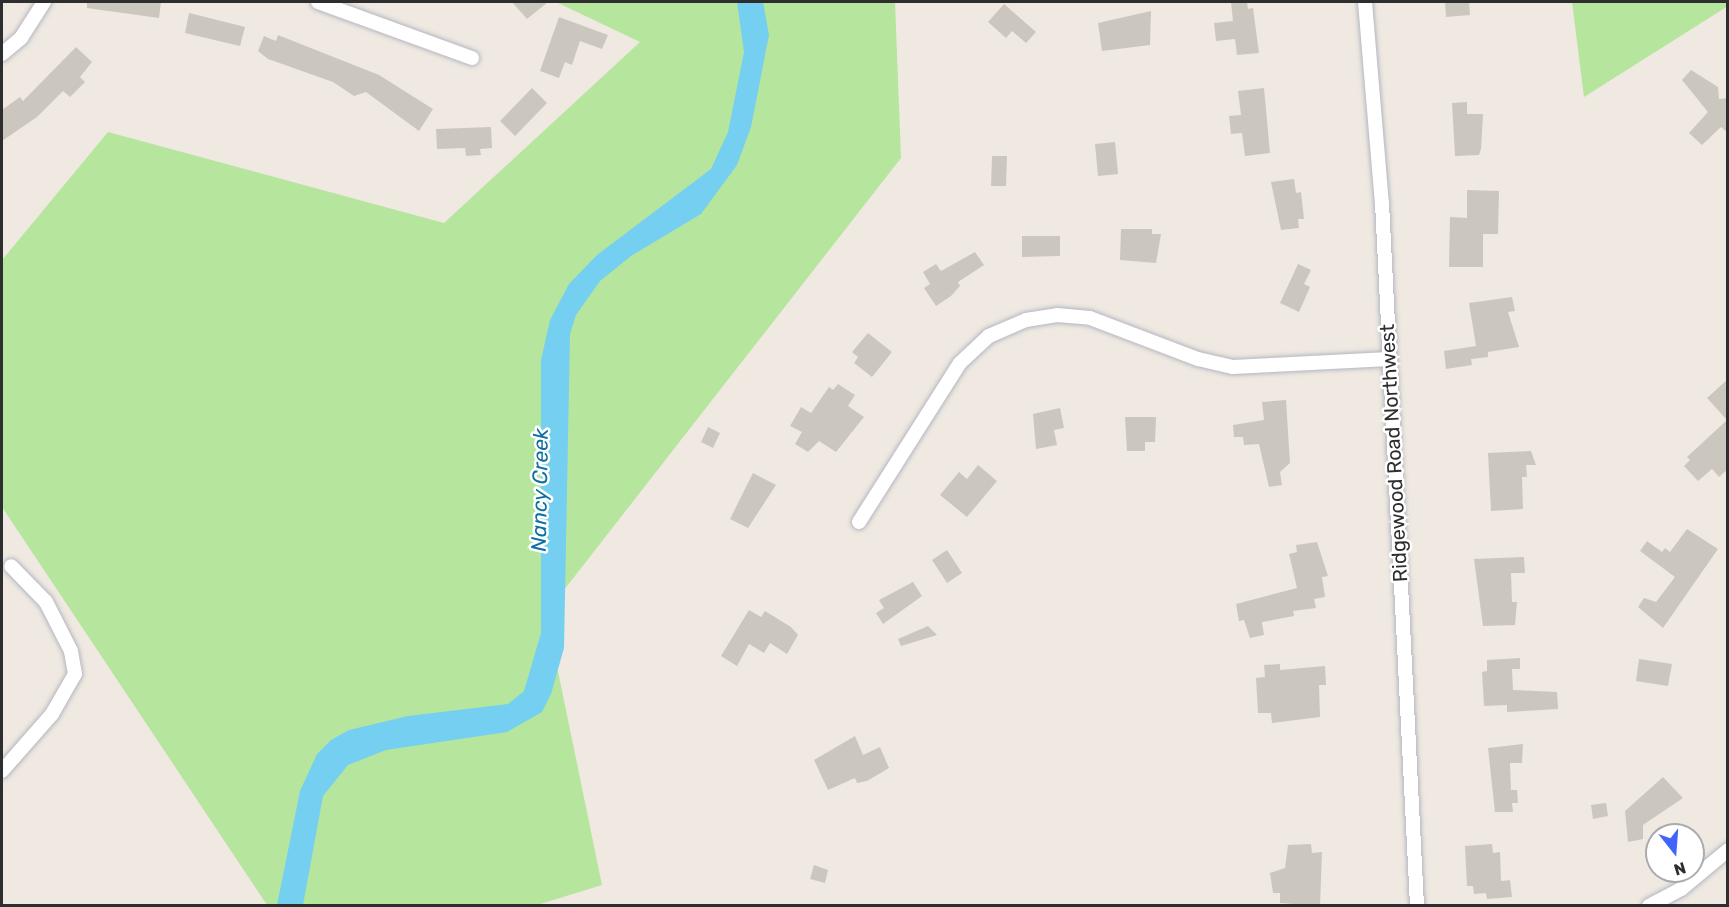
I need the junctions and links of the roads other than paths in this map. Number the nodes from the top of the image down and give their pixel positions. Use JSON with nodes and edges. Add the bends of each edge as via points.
{"nodes":[{"id":1,"x":44,"y":2,"type":"edge"},
{"id":2,"x":318,"y":2,"type":"edge"},
{"id":3,"x":1365,"y":2,"type":"edge"},
{"id":4,"x":2,"y":54,"type":"edge"},
{"id":5,"x":472,"y":58,"type":"dead end"},
{"id":6,"x":1389,"y":359,"type":"junction"},
{"id":7,"x":860,"y":522,"type":"dead end"},
{"id":8,"x":11,"y":566,"type":"dead end"},
{"id":9,"x":2,"y":771,"type":"edge"},
{"id":10,"x":1728,"y":850,"type":"edge"},
{"id":11,"x":1418,"y":906,"type":"edge"},
{"id":12,"x":1649,"y":906,"type":"edge"}],
"edges":[{"from":1,"to":4,"type":"street","via":[[21,38]]},
{"from":2,"to":5,"type":"street"},
{"from":3,"to":6,"type":"street","name":"Ridgewood Road Northwest","via":[[1382,203]]},
{"from":6,"to":7,"type":"street","via":[[1233,367],[1198,359],[1090,318],[1057,315],[1026,320],[989,336],[960,363]]},
{"from":6,"to":11,"type":"street","name":"Ridgewood Road Northwest"},
{"from":8,"to":9,"type":"street","via":[[46,602],[71,651],[75,674],[52,714]]},
{"from":10,"to":12,"type":"street","via":[[1681,889]]}]}
